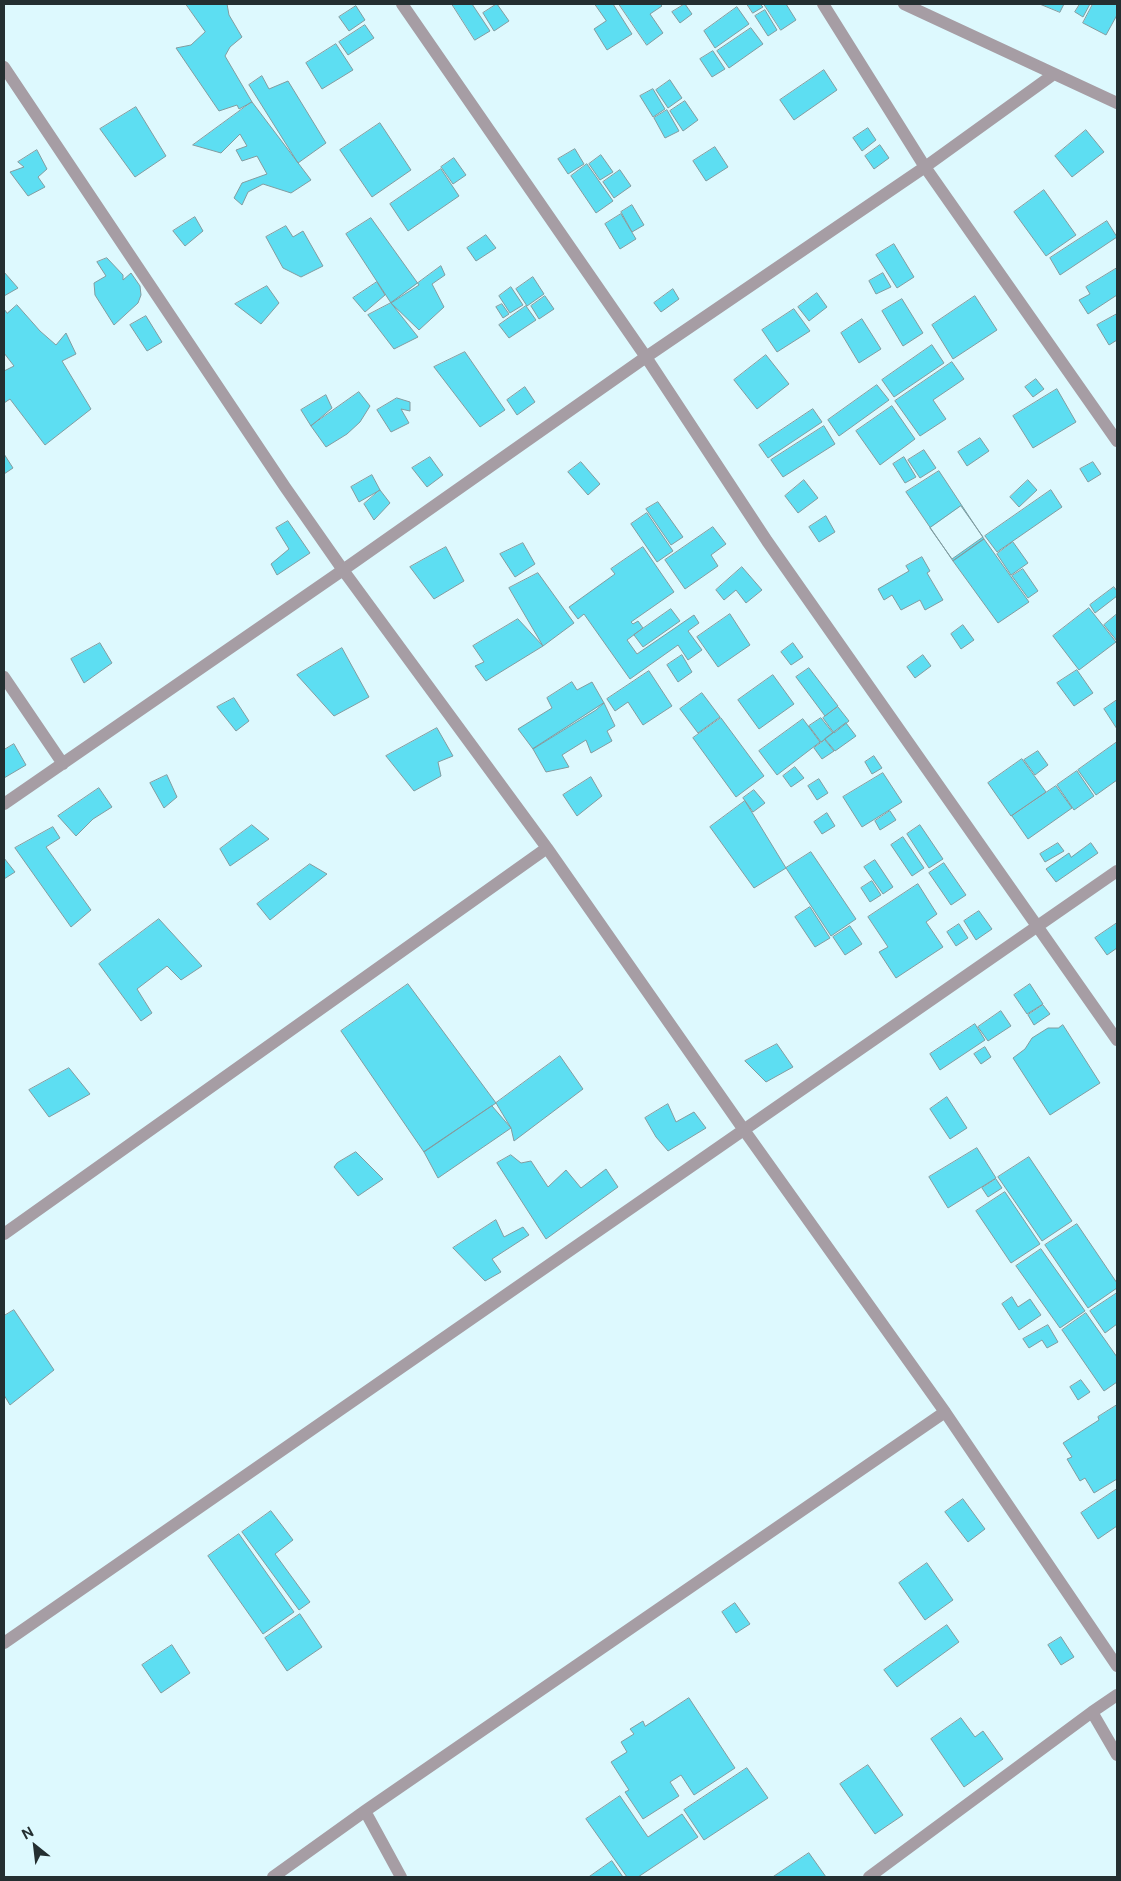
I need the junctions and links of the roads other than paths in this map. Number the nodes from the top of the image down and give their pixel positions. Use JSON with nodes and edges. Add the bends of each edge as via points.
{"nodes":[{"id":1,"x":402,"y":4,"type":"edge"},
{"id":2,"x":823,"y":4,"type":"edge"},
{"id":3,"x":904,"y":4,"type":"edge"},
{"id":4,"x":923,"y":8,"type":"edge"},
{"id":5,"x":4,"y":67,"type":"edge"},
{"id":6,"x":1054,"y":74,"type":"junction"},
{"id":7,"x":1117,"y":103,"type":"edge"},
{"id":8,"x":925,"y":167,"type":"junction"},
{"id":9,"x":646,"y":358,"type":"junction"},
{"id":10,"x":1117,"y":440,"type":"edge"},
{"id":11,"x":343,"y":570,"type":"junction"},
{"id":12,"x":4,"y":677,"type":"edge"},
{"id":13,"x":63,"y":764,"type":"junction"},
{"id":14,"x":4,"y":804,"type":"edge"},
{"id":15,"x":547,"y":848,"type":"junction"},
{"id":16,"x":1117,"y":871,"type":"edge"},
{"id":17,"x":1036,"y":927,"type":"junction"},
{"id":18,"x":1117,"y":1040,"type":"edge"},
{"id":19,"x":744,"y":1130,"type":"junction"},
{"id":20,"x":4,"y":1234,"type":"edge"},
{"id":21,"x":945,"y":1412,"type":"junction"},
{"id":22,"x":4,"y":1643,"type":"edge"},
{"id":23,"x":1117,"y":1666,"type":"edge"},
{"id":24,"x":1117,"y":1695,"type":"edge"},
{"id":25,"x":1092,"y":1712,"type":"junction"},
{"id":26,"x":1117,"y":1754,"type":"edge"},
{"id":27,"x":365,"y":1811,"type":"junction"},
{"id":28,"x":273,"y":1877,"type":"edge"},
{"id":29,"x":401,"y":1877,"type":"edge"},
{"id":30,"x":869,"y":1877,"type":"edge"}],
"edges":[{"from":1,"to":9,"type":"street"},
{"from":2,"to":8,"type":"street"},
{"from":3,"to":4,"type":"street"},
{"from":4,"to":6,"type":"street"},
{"from":5,"to":11,"type":"street"},
{"from":6,"to":7,"type":"street"},
{"from":6,"to":8,"type":"street"},
{"from":8,"to":9,"type":"street"},
{"from":8,"to":10,"type":"street"},
{"from":9,"to":11,"type":"street"},
{"from":9,"to":17,"type":"street","via":[[767,541]]},
{"from":11,"to":13,"type":"street"},
{"from":11,"to":15,"type":"street"},
{"from":12,"to":13,"type":"street"},
{"from":13,"to":14,"type":"street"},
{"from":15,"to":19,"type":"street"},
{"from":15,"to":20,"type":"street"},
{"from":16,"to":17,"type":"street"},
{"from":17,"to":18,"type":"street"},
{"from":17,"to":19,"type":"street"},
{"from":19,"to":21,"type":"street"},
{"from":19,"to":22,"type":"street"},
{"from":21,"to":23,"type":"street"},
{"from":21,"to":27,"type":"street"},
{"from":24,"to":25,"type":"street"},
{"from":25,"to":26,"type":"street"},
{"from":25,"to":30,"type":"street"},
{"from":27,"to":28,"type":"street"},
{"from":27,"to":29,"type":"street"}]}
